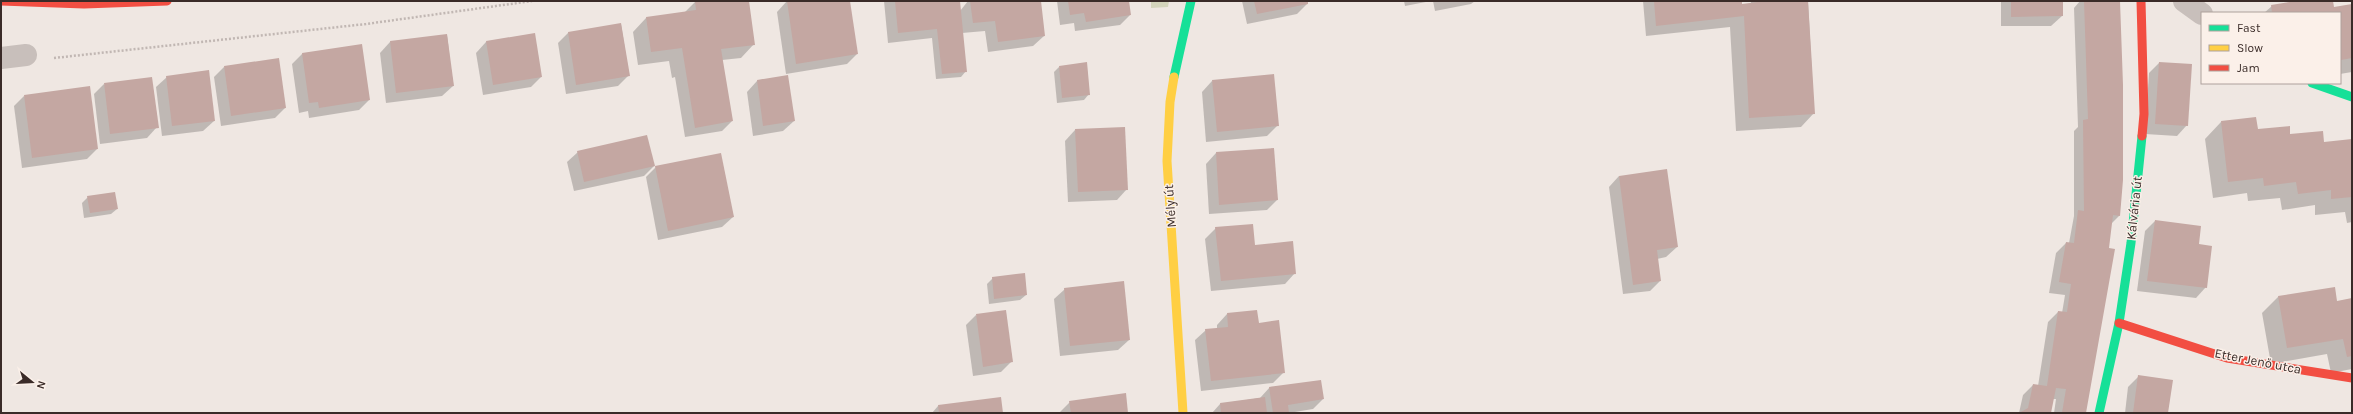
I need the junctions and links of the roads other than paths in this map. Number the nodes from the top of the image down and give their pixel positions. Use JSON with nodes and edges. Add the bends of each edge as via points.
{"nodes":[{"id":1,"x":1,"y":1,"type":"edge"},
{"id":2,"x":167,"y":1,"type":"edge"},
{"id":3,"x":1191,"y":1,"type":"edge"},
{"id":4,"x":2141,"y":1,"type":"edge"},
{"id":5,"x":2184,"y":1,"type":"edge"},
{"id":6,"x":2201,"y":13,"type":"edge"},
{"id":7,"x":26,"y":55,"type":"road end"},
{"id":8,"x":1,"y":58,"type":"edge"},
{"id":9,"x":2315,"y":84,"type":"edge"},
{"id":10,"x":2352,"y":97,"type":"edge"},
{"id":11,"x":2119,"y":323,"type":"junction"},
{"id":12,"x":2352,"y":378,"type":"edge"},
{"id":13,"x":1183,"y":413,"type":"edge"},
{"id":14,"x":2098,"y":413,"type":"edge"}],
"edges":[{"from":1,"to":2,"type":"street","via":[[133,4]]},
{"from":3,"to":13,"type":"street","name":"Mély út","via":[[1170,102],[1167,161]]},
{"from":4,"to":11,"type":"street","name":"Kálvária út","via":[[2144,114],[2131,243]]},
{"from":5,"to":6,"type":"street"},
{"from":7,"to":8,"type":"street"},
{"from":9,"to":10,"type":"street"},
{"from":11,"to":12,"type":"street","name":"Etter Jenő utca","via":[[2227,358]]},
{"from":11,"to":14,"type":"street","name":"Kálvária út"}]}
